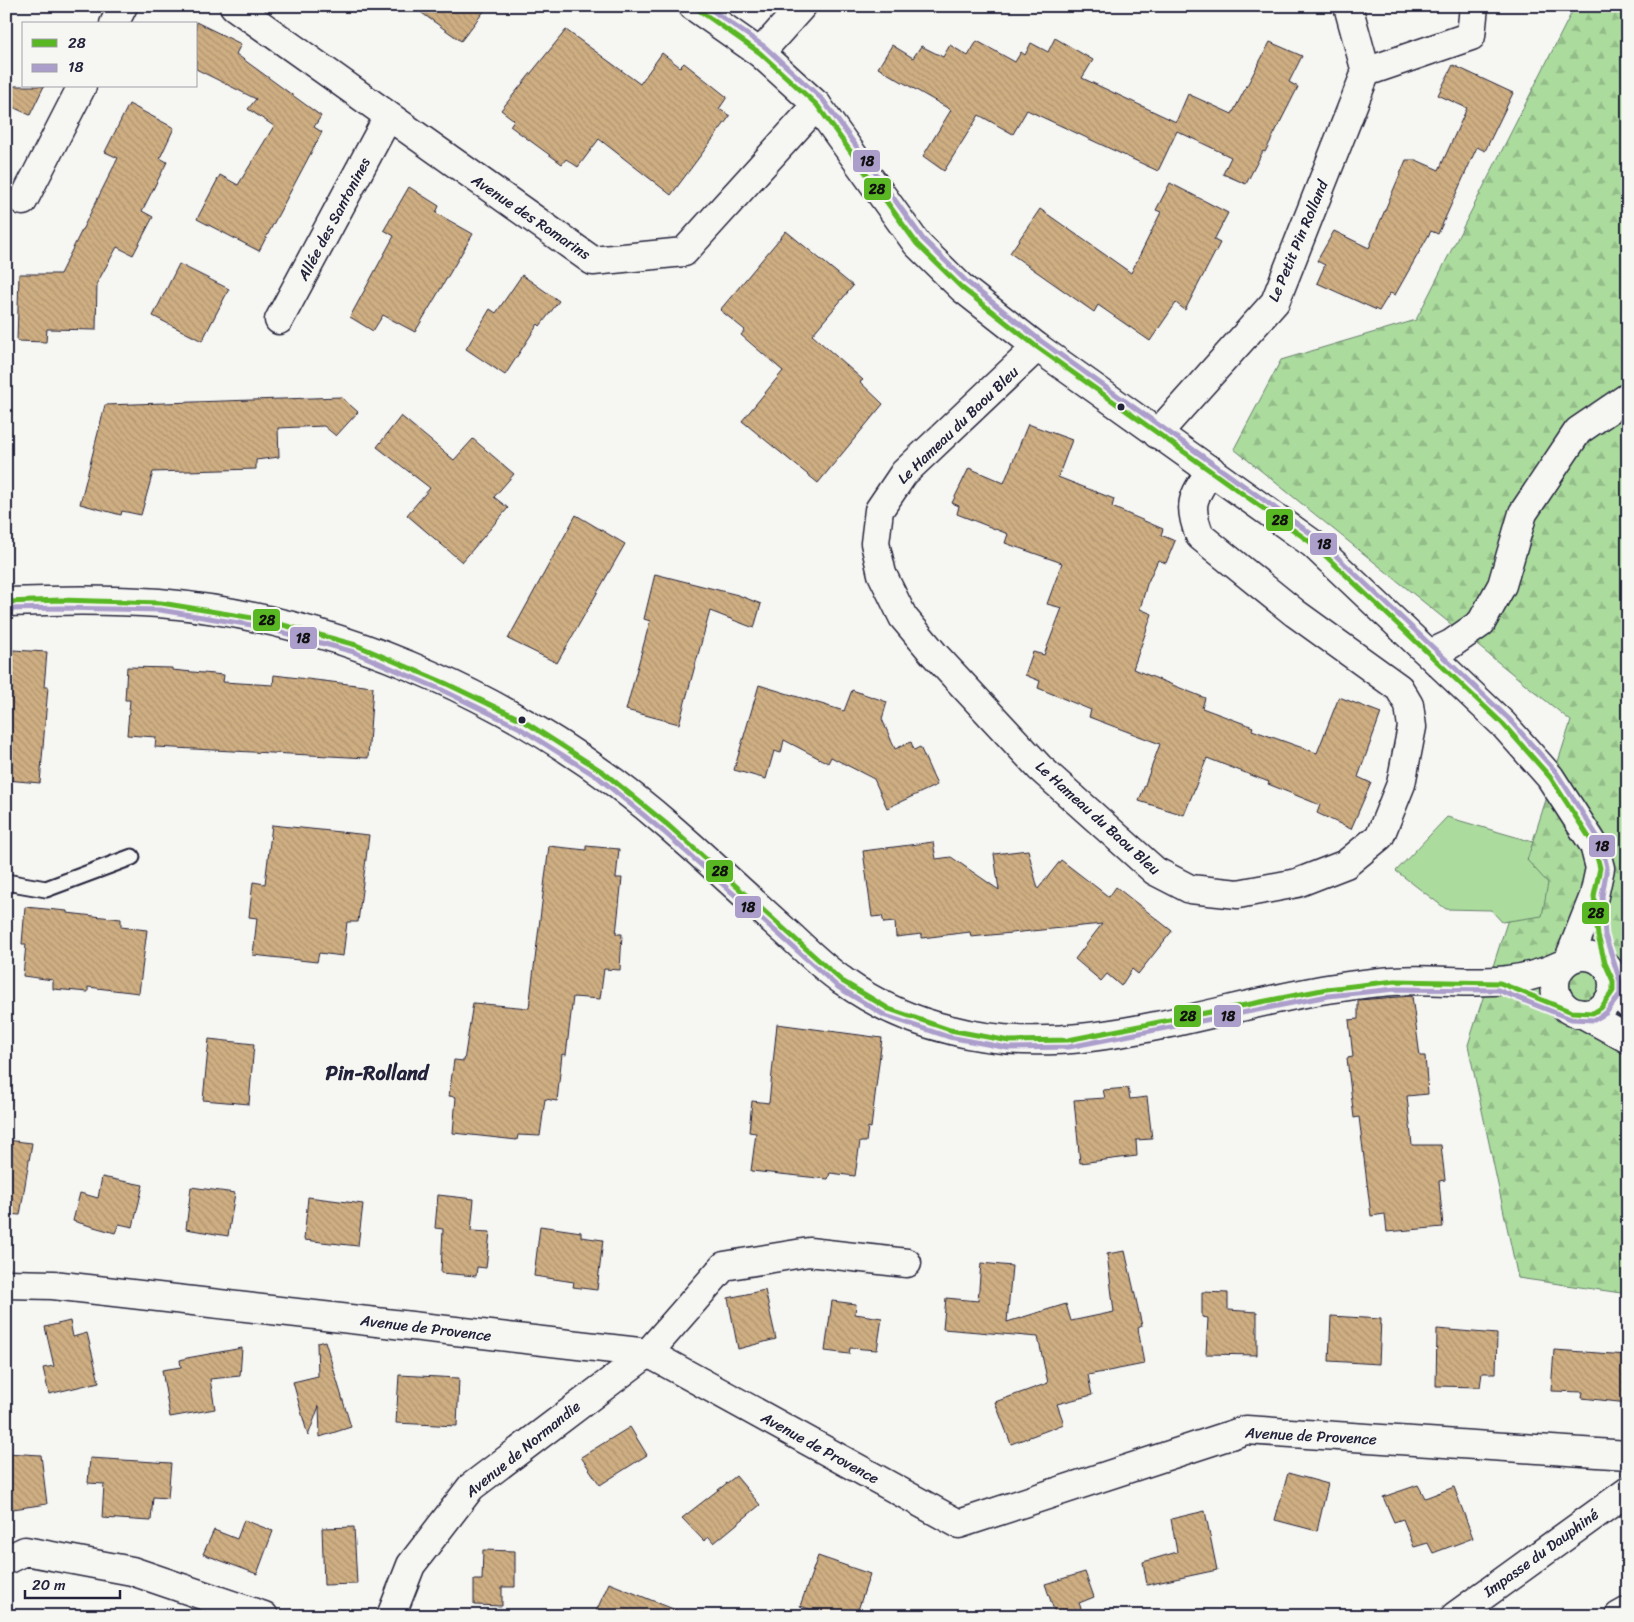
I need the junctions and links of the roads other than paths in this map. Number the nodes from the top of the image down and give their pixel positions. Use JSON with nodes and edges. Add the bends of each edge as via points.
{"nodes":[{"id":1,"x":123,"y":6,"type":"edge"},
{"id":2,"x":234,"y":6,"type":"edge"},
{"id":3,"x":693,"y":6,"type":"edge"},
{"id":4,"x":802,"y":6,"type":"edge"},
{"id":5,"x":1348,"y":6,"type":"edge"},
{"id":6,"x":1474,"y":6,"type":"edge"},
{"id":7,"x":115,"y":22,"type":"edge"},
{"id":8,"x":760,"y":53,"type":"junction"},
{"id":9,"x":1366,"y":72,"type":"junction"},
{"id":10,"x":81,"y":88,"type":"edge"},
{"id":11,"x":817,"y":105,"type":"junction"},
{"id":12,"x":388,"y":117,"type":"junction"},
{"id":13,"x":23,"y":201,"type":"dead end"},
{"id":14,"x":279,"y":320,"type":"dead end"},
{"id":15,"x":1037,"y":348,"type":"junction"},
{"id":16,"x":1628,"y":397,"type":"edge"},
{"id":17,"x":1157,"y":434,"type":"junction"},
{"id":18,"x":1211,"y":470,"type":"junction"},
{"id":19,"x":6,"y":602,"type":"edge"},
{"id":20,"x":1430,"y":654,"type":"junction"},
{"id":21,"x":132,"y":857,"type":"dead end"},
{"id":22,"x":6,"y":882,"type":"edge"},
{"id":23,"x":1594,"y":896,"type":"junction"},
{"id":24,"x":1565,"y":962,"type":"junction"},
{"id":25,"x":1607,"y":968,"type":"junction"},
{"id":26,"x":1500,"y":983,"type":"junction"},
{"id":27,"x":1628,"y":1004,"type":"edge"},
{"id":28,"x":1573,"y":1011,"type":"junction"},
{"id":29,"x":1628,"y":1039,"type":"edge"},
{"id":30,"x":907,"y":1263,"type":"dead end"},
{"id":31,"x":6,"y":1284,"type":"edge"},
{"id":32,"x":648,"y":1353,"type":"junction"},
{"id":33,"x":1628,"y":1455,"type":"edge"},
{"id":34,"x":1628,"y":1492,"type":"edge"},
{"id":35,"x":6,"y":1560,"type":"edge"},
{"id":36,"x":1628,"y":1611,"type":"edge"},
{"id":37,"x":264,"y":1616,"type":"edge"},
{"id":38,"x":391,"y":1616,"type":"edge"},
{"id":39,"x":1455,"y":1616,"type":"edge"},
{"id":40,"x":1619,"y":1616,"type":"edge"}],
"edges":[{"from":1,"to":7,"type":"street"},
{"from":2,"to":12,"type":"street","name":"Avenue des Romarins"},
{"from":3,"to":8,"type":"street"},
{"from":4,"to":8,"type":"street"},
{"from":5,"to":9,"type":"street"},
{"from":6,"to":9,"type":"street","via":[[1471,36]]},
{"from":8,"to":11,"type":"street"},
{"from":9,"to":17,"type":"street","name":"Le Petit Pin Rolland","via":[[1275,302]]},
{"from":10,"to":13,"type":"street"},
{"from":11,"to":12,"type":"street","name":"Avenue des Romarins","via":[[684,252],[592,261]]},
{"from":11,"to":15,"type":"street","via":[[917,244],[962,288]]},
{"from":12,"to":14,"type":"street","name":"Allée des Santonines"},
{"from":15,"to":17,"type":"street"},
{"from":15,"to":18,"type":"street","name":"Le Hameau du Baou Bleu","via":[[904,473],[879,510],[876,543],[882,574],[903,616],[1040,768],[1155,871],[1190,889],[1238,894],[1297,883],[1346,864],[1380,836],[1401,784],[1412,726],[1409,705],[1399,688],[1295,613],[1200,536],[1192,517],[1194,495]]},
{"from":16,"to":20,"type":"street","via":[[1578,431],[1523,513],[1502,586],[1481,623]]},
{"from":17,"to":18,"type":"street"},
{"from":18,"to":20,"type":"street","via":[[1313,544]]},
{"from":19,"to":26,"type":"street","via":[[161,603],[265,620],[356,645],[446,683],[522,720],[603,772],[669,826],[842,981],[889,1009],[950,1030],[1009,1041],[1068,1040],[1327,989],[1395,981]]},
{"from":20,"to":23,"type":"street","via":[[1503,724],[1550,776],[1594,845],[1600,868]]},
{"from":21,"to":22,"type":"lane","via":[[46,889]]},
{"from":23,"to":24,"type":"street"},
{"from":23,"to":25,"type":"street","via":[[1598,936]]},
{"from":24,"to":25,"type":"street","via":[[1587,955]]},
{"from":24,"to":26,"type":"street","via":[[1544,974]]},
{"from":24,"to":28,"type":"street","via":[[1554,982],[1555,991]]},
{"from":25,"to":27,"type":"street"},
{"from":25,"to":28,"type":"street","via":[[1613,981],[1608,1001],[1593,1013]]},
{"from":26,"to":28,"type":"street"},
{"from":28,"to":29,"type":"street"},
{"from":30,"to":32,"type":"street","name":"Avenue de Normandie","via":[[809,1252],[724,1266]]},
{"from":31,"to":32,"type":"street","name":"Avenue de Provence","via":[[53,1285]]},
{"from":32,"to":33,"type":"street","name":"Avenue de Provence","via":[[959,1524],[1246,1430]]},
{"from":32,"to":38,"type":"street","name":"Avenue de Normandie","via":[[471,1487],[411,1565]]},
{"from":34,"to":39,"type":"street","name":"Impasse du Dauphiné"},
{"from":35,"to":37,"type":"street","via":[[25,1551],[132,1571]]},
{"from":36,"to":40,"type":"street"}]}
